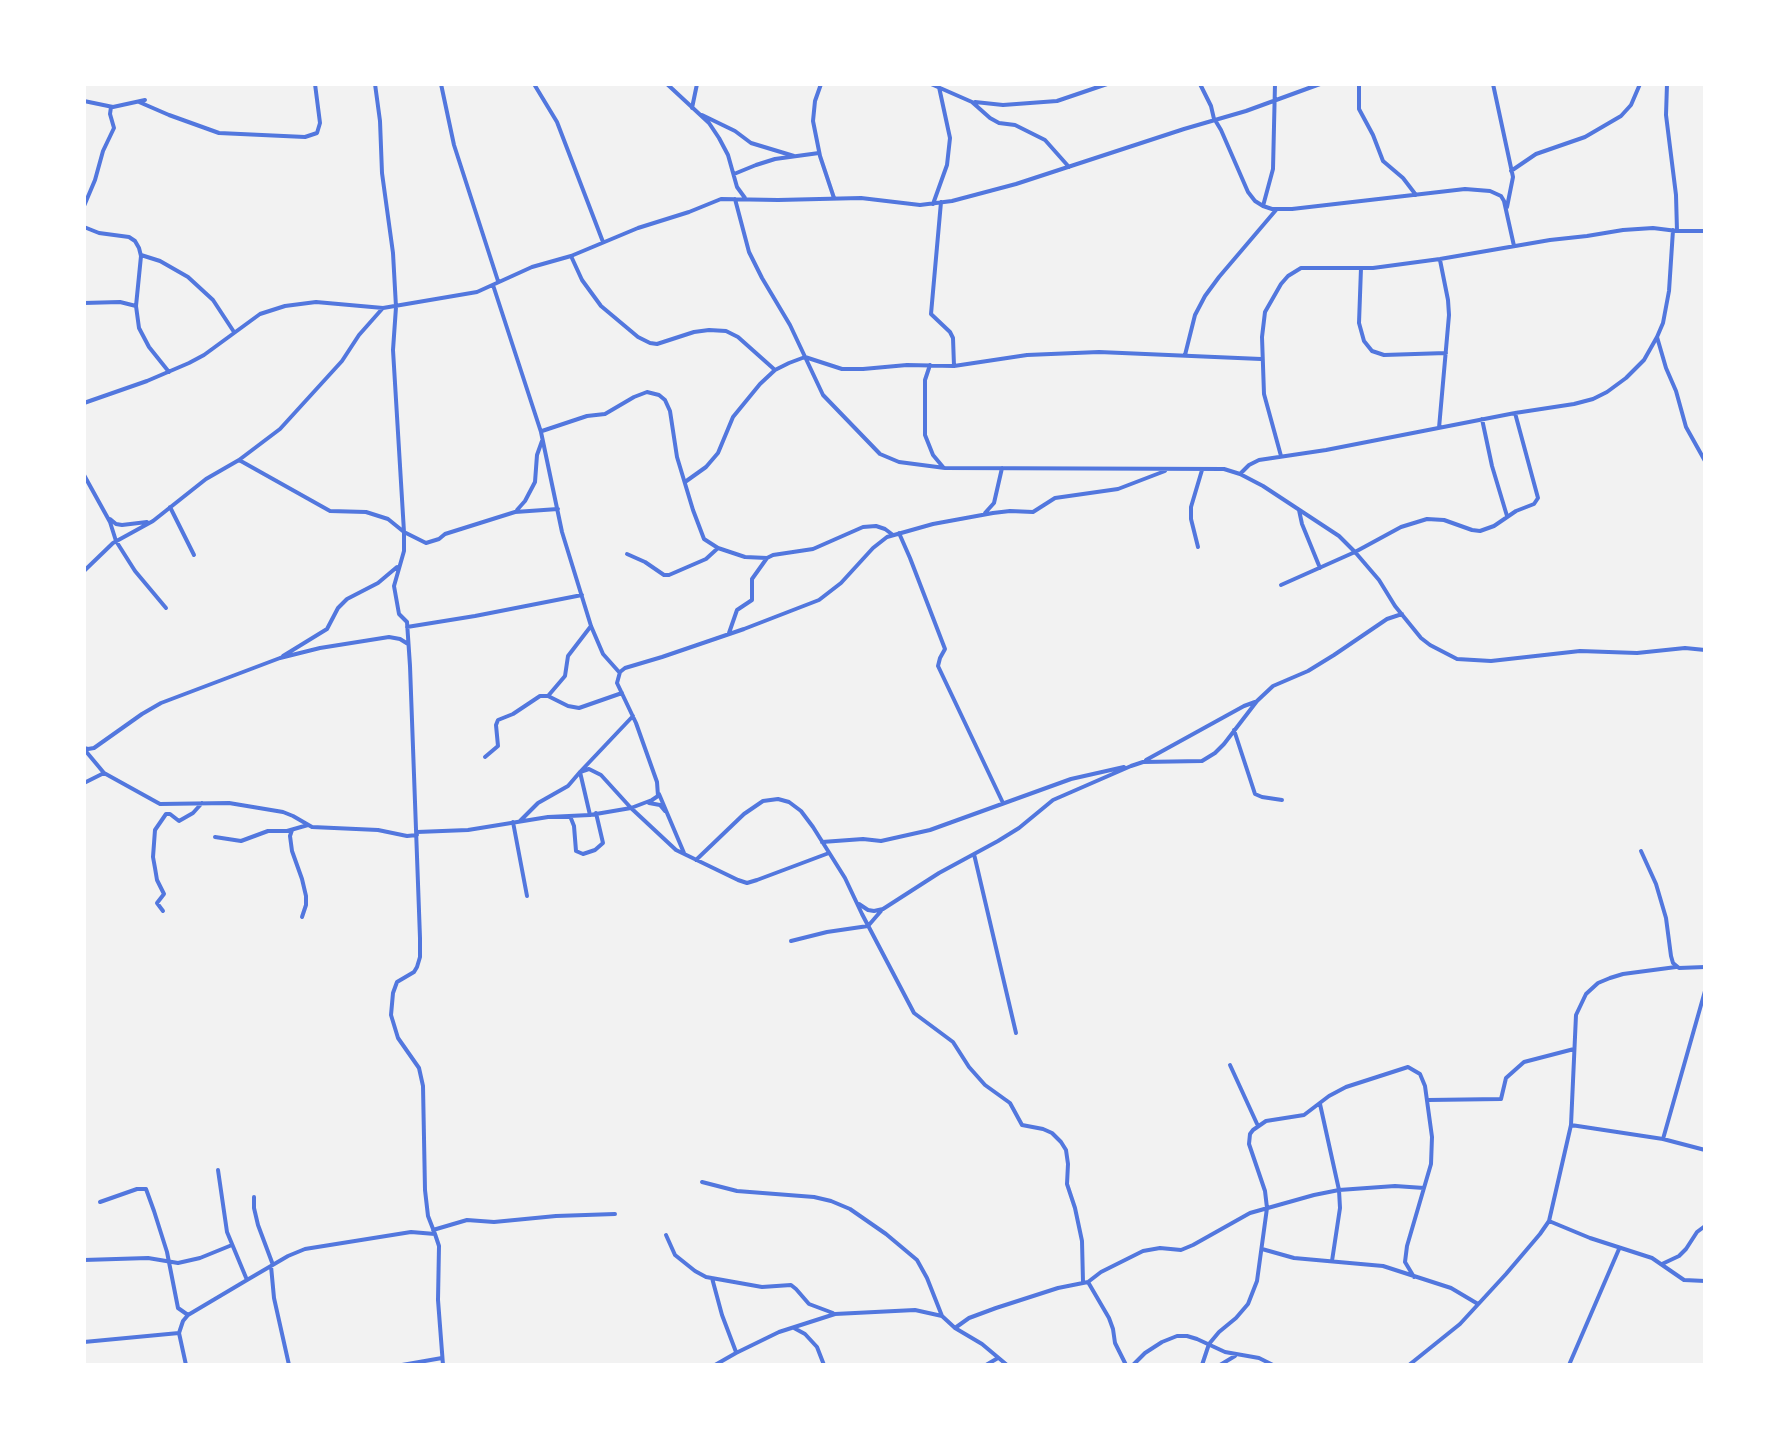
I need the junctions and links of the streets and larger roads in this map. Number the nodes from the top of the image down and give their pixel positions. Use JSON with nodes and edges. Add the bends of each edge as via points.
{"nodes":[{"id":1,"x":315,"y":84,"type":"edge"},
{"id":2,"x":375,"y":84,"type":"edge"},
{"id":3,"x":441,"y":84,"type":"edge"},
{"id":4,"x":534,"y":84,"type":"edge"},
{"id":5,"x":667,"y":84,"type":"edge"},
{"id":6,"x":697,"y":84,"type":"edge"},
{"id":7,"x":821,"y":84,"type":"edge"},
{"id":8,"x":931,"y":84,"type":"edge"},
{"id":9,"x":1107,"y":84,"type":"edge"},
{"id":10,"x":1200,"y":84,"type":"edge"},
{"id":11,"x":1275,"y":84,"type":"edge"},
{"id":12,"x":1320,"y":84,"type":"edge"},
{"id":13,"x":1359,"y":84,"type":"edge"},
{"id":14,"x":1493,"y":84,"type":"edge"},
{"id":15,"x":1640,"y":84,"type":"edge"},
{"id":16,"x":1667,"y":84,"type":"edge"},
{"id":17,"x":939,"y":87,"type":"junction"},
{"id":18,"x":84,"y":101,"type":"edge"},
{"id":19,"x":1274,"y":101,"type":"junction"},
{"id":20,"x":972,"y":102,"type":"junction"},
{"id":21,"x":111,"y":107,"type":"junction"},
{"id":22,"x":692,"y":108,"type":"junction"},
{"id":23,"x":699,"y":114,"type":"junction"},
{"id":24,"x":1214,"y":120,"type":"junction"},
{"id":25,"x":819,"y":153,"type":"junction"},
{"id":26,"x":794,"y":156,"type":"junction"},
{"id":27,"x":1069,"y":167,"type":"junction"},
{"id":28,"x":1511,"y":171,"type":"junction"},
{"id":29,"x":734,"y":174,"type":"junction"},
{"id":30,"x":1416,"y":195,"type":"junction"},
{"id":31,"x":834,"y":198,"type":"junction"},
{"id":32,"x":735,"y":199,"type":"junction"},
{"id":33,"x":747,"y":200,"type":"junction"},
{"id":34,"x":941,"y":202,"type":"junction"},
{"id":35,"x":933,"y":204,"type":"junction"},
{"id":36,"x":84,"y":206,"type":"edge"},
{"id":37,"x":1263,"y":206,"type":"junction"},
{"id":38,"x":1507,"y":208,"type":"junction"},
{"id":39,"x":1277,"y":209,"type":"junction"},
{"id":40,"x":84,"y":227,"type":"edge"},
{"id":41,"x":1675,"y":230,"type":"junction"},
{"id":42,"x":1705,"y":231,"type":"edge"},
{"id":43,"x":603,"y":242,"type":"junction"},
{"id":44,"x":1514,"y":246,"type":"junction"},
{"id":45,"x":141,"y":255,"type":"junction"},
{"id":46,"x":571,"y":256,"type":"junction"},
{"id":47,"x":1440,"y":259,"type":"junction"},
{"id":48,"x":1361,"y":268,"type":"junction"},
{"id":49,"x":498,"y":282,"type":"junction"},
{"id":50,"x":493,"y":285,"type":"junction"},
{"id":51,"x":84,"y":303,"type":"edge"},
{"id":52,"x":136,"y":306,"type":"junction"},
{"id":53,"x":396,"y":307,"type":"junction"},
{"id":54,"x":383,"y":308,"type":"junction"},
{"id":55,"x":234,"y":332,"type":"junction"},
{"id":56,"x":1657,"y":337,"type":"junction"},
{"id":57,"x":1446,"y":353,"type":"junction"},
{"id":58,"x":1185,"y":355,"type":"junction"},
{"id":59,"x":805,"y":357,"type":"junction"},
{"id":60,"x":1261,"y":359,"type":"junction"},
{"id":61,"x":930,"y":365,"type":"junction"},
{"id":62,"x":954,"y":366,"type":"junction"},
{"id":63,"x":775,"y":370,"type":"junction"},
{"id":64,"x":169,"y":372,"type":"junction"},
{"id":65,"x":84,"y":403,"type":"edge"},
{"id":66,"x":1515,"y":413,"type":"junction"},
{"id":67,"x":1482,"y":419,"type":"junction"},
{"id":68,"x":1439,"y":428,"type":"junction"},
{"id":69,"x":541,"y":432,"type":"junction"},
{"id":70,"x":542,"y":441,"type":"junction"},
{"id":71,"x":1281,"y":456,"type":"junction"},
{"id":72,"x":239,"y":460,"type":"junction"},
{"id":73,"x":1705,"y":461,"type":"edge"},
{"id":74,"x":945,"y":468,"type":"junction"},
{"id":75,"x":1002,"y":468,"type":"junction"},
{"id":76,"x":1167,"y":470,"type":"junction"},
{"id":77,"x":1202,"y":470,"type":"junction"},
{"id":78,"x":1240,"y":474,"type":"junction"},
{"id":79,"x":84,"y":475,"type":"edge"},
{"id":80,"x":685,"y":482,"type":"junction"},
{"id":81,"x":170,"y":507,"type":"junction"},
{"id":82,"x":558,"y":509,"type":"junction"},
{"id":83,"x":1299,"y":510,"type":"junction"},
{"id":84,"x":515,"y":512,"type":"junction"},
{"id":85,"x":984,"y":515,"type":"junction"},
{"id":86,"x":1507,"y":516,"type":"junction"},
{"id":87,"x":107,"y":517,"type":"junction"},
{"id":88,"x":153,"y":521,"type":"junction"},
{"id":89,"x":404,"y":532,"type":"junction"},
{"id":90,"x":896,"y":534,"type":"junction"},
{"id":91,"x":116,"y":541,"type":"junction"},
{"id":92,"x":1198,"y":547,"type":"dead end"},
{"id":93,"x":718,"y":548,"type":"junction"},
{"id":94,"x":1355,"y":552,"type":"junction"},
{"id":95,"x":627,"y":554,"type":"dead end"},
{"id":96,"x":194,"y":555,"type":"dead end"},
{"id":97,"x":767,"y":558,"type":"junction"},
{"id":98,"x":399,"y":565,"type":"junction"},
{"id":99,"x":1320,"y":568,"type":"junction"},
{"id":100,"x":84,"y":571,"type":"edge"},
{"id":101,"x":1281,"y":585,"type":"dead end"},
{"id":102,"x":582,"y":595,"type":"junction"},
{"id":103,"x":1395,"y":606,"type":"junction"},
{"id":104,"x":166,"y":608,"type":"dead end"},
{"id":105,"x":1402,"y":614,"type":"junction"},
{"id":106,"x":1387,"y":619,"type":"junction"},
{"id":107,"x":591,"y":626,"type":"junction"},
{"id":108,"x":407,"y":627,"type":"junction"},
{"id":109,"x":728,"y":635,"type":"junction"},
{"id":110,"x":408,"y":644,"type":"junction"},
{"id":111,"x":1705,"y":650,"type":"edge"},
{"id":112,"x":280,"y":658,"type":"junction"},
{"id":113,"x":620,"y":672,"type":"junction"},
{"id":114,"x":622,"y":693,"type":"junction"},
{"id":115,"x":548,"y":696,"type":"junction"},
{"id":116,"x":1257,"y":701,"type":"junction"},
{"id":117,"x":633,"y":716,"type":"junction"},
{"id":118,"x":1234,"y":730,"type":"junction"},
{"id":119,"x":84,"y":748,"type":"edge"},
{"id":120,"x":485,"y":757,"type":"dead end"},
{"id":121,"x":1143,"y":762,"type":"junction"},
{"id":122,"x":1131,"y":766,"type":"junction"},
{"id":123,"x":580,"y":772,"type":"junction"},
{"id":124,"x":104,"y":773,"type":"junction"},
{"id":125,"x":84,"y":783,"type":"edge"},
{"id":126,"x":658,"y":792,"type":"junction"},
{"id":127,"x":1282,"y":800,"type":"dead end"},
{"id":128,"x":646,"y":802,"type":"junction"},
{"id":129,"x":202,"y":803,"type":"junction"},
{"id":130,"x":1003,"y":803,"type":"junction"},
{"id":131,"x":631,"y":808,"type":"junction"},
{"id":132,"x":667,"y":813,"type":"junction"},
{"id":133,"x":593,"y":814,"type":"junction"},
{"id":134,"x":570,"y":816,"type":"junction"},
{"id":135,"x":516,"y":822,"type":"junction"},
{"id":136,"x":308,"y":825,"type":"junction"},
{"id":137,"x":292,"y":830,"type":"junction"},
{"id":138,"x":417,"y":834,"type":"junction"},
{"id":139,"x":215,"y":837,"type":"dead end"},
{"id":140,"x":822,"y":842,"type":"junction"},
{"id":141,"x":1641,"y":851,"type":"dead end"},
{"id":142,"x":829,"y":853,"type":"junction"},
{"id":143,"x":974,"y":854,"type":"junction"},
{"id":144,"x":684,"y":855,"type":"junction"},
{"id":145,"x":696,"y":860,"type":"junction"},
{"id":146,"x":527,"y":896,"type":"dead end"},
{"id":147,"x":857,"y":903,"type":"junction"},
{"id":148,"x":883,"y":909,"type":"junction"},
{"id":149,"x":163,"y":911,"type":"dead end"},
{"id":150,"x":302,"y":917,"type":"dead end"},
{"id":151,"x":868,"y":926,"type":"junction"},
{"id":152,"x":791,"y":941,"type":"dead end"},
{"id":153,"x":1676,"y":967,"type":"junction"},
{"id":154,"x":1704,"y":969,"type":"edge"},
{"id":155,"x":1705,"y":991,"type":"edge"},
{"id":156,"x":1016,"y":1033,"type":"dead end"},
{"id":157,"x":1574,"y":1049,"type":"junction"},
{"id":158,"x":1230,"y":1065,"type":"dead end"},
{"id":159,"x":1428,"y":1100,"type":"junction"},
{"id":160,"x":1320,"y":1104,"type":"junction"},
{"id":161,"x":1571,"y":1125,"type":"junction"},
{"id":162,"x":1258,"y":1126,"type":"junction"},
{"id":163,"x":1663,"y":1139,"type":"junction"},
{"id":164,"x":1705,"y":1150,"type":"edge"},
{"id":165,"x":218,"y":1170,"type":"dead end"},
{"id":166,"x":702,"y":1182,"type":"dead end"},
{"id":167,"x":1425,"y":1188,"type":"junction"},
{"id":168,"x":1339,"y":1190,"type":"junction"},
{"id":169,"x":254,"y":1197,"type":"dead end"},
{"id":170,"x":100,"y":1202,"type":"dead end"},
{"id":171,"x":1267,"y":1208,"type":"junction"},
{"id":172,"x":615,"y":1214,"type":"dead end"},
{"id":173,"x":1549,"y":1221,"type":"junction"},
{"id":174,"x":1705,"y":1226,"type":"edge"},
{"id":175,"x":434,"y":1232,"type":"junction"},
{"id":176,"x":666,"y":1235,"type":"dead end"},
{"id":177,"x":232,"y":1245,"type":"junction"},
{"id":178,"x":1261,"y":1249,"type":"junction"},
{"id":179,"x":1619,"y":1249,"type":"junction"},
{"id":180,"x":84,"y":1260,"type":"edge"},
{"id":181,"x":167,"y":1261,"type":"junction"},
{"id":182,"x":1332,"y":1261,"type":"junction"},
{"id":183,"x":1662,"y":1264,"type":"junction"},
{"id":184,"x":272,"y":1265,"type":"junction"},
{"id":185,"x":1414,"y":1277,"type":"junction"},
{"id":186,"x":712,"y":1278,"type":"junction"},
{"id":187,"x":247,"y":1280,"type":"junction"},
{"id":188,"x":1705,"y":1281,"type":"edge"},
{"id":189,"x":1085,"y":1282,"type":"junction"},
{"id":190,"x":1478,"y":1304,"type":"junction"},
{"id":191,"x":835,"y":1314,"type":"junction"},
{"id":192,"x":188,"y":1315,"type":"junction"},
{"id":193,"x":942,"y":1316,"type":"junction"},
{"id":194,"x":793,"y":1327,"type":"junction"},
{"id":195,"x":955,"y":1328,"type":"junction"},
{"id":196,"x":179,"y":1333,"type":"junction"},
{"id":197,"x":84,"y":1342,"type":"edge"},
{"id":198,"x":1209,"y":1344,"type":"junction"},
{"id":199,"x":736,"y":1353,"type":"junction"},
{"id":200,"x":1237,"y":1355,"type":"junction"},
{"id":201,"x":442,"y":1358,"type":"junction"},
{"id":202,"x":999,"y":1358,"type":"junction"},
{"id":203,"x":186,"y":1365,"type":"edge"},
{"id":204,"x":289,"y":1365,"type":"edge"},
{"id":205,"x":402,"y":1365,"type":"edge"},
{"id":206,"x":443,"y":1365,"type":"edge"},
{"id":207,"x":715,"y":1365,"type":"edge"},
{"id":208,"x":824,"y":1365,"type":"edge"},
{"id":209,"x":986,"y":1365,"type":"edge"},
{"id":210,"x":1007,"y":1365,"type":"edge"},
{"id":211,"x":1126,"y":1365,"type":"edge"},
{"id":212,"x":1133,"y":1365,"type":"edge"},
{"id":213,"x":1202,"y":1365,"type":"edge"},
{"id":214,"x":1220,"y":1365,"type":"edge"},
{"id":215,"x":1273,"y":1365,"type":"edge"},
{"id":216,"x":1409,"y":1365,"type":"edge"},
{"id":217,"x":1569,"y":1365,"type":"edge"}],
"edges":[{"from":1,"to":21,"type":"street","via":[[320,123],[317,133],[305,137],[219,133],[142,101]]},
{"from":2,"to":53,"type":"street"},
{"from":3,"to":49,"type":"street","via":[[454,145]]},
{"from":4,"to":43,"type":"street","via":[[557,122]]},
{"from":5,"to":22,"type":"street"},
{"from":6,"to":22,"type":"street"},
{"from":7,"to":25,"type":"street","via":[[813,121]]},
{"from":8,"to":17,"type":"street"},
{"from":9,"to":20,"type":"street","via":[[1057,101]]},
{"from":10,"to":24,"type":"street"},
{"from":11,"to":19,"type":"street"},
{"from":12,"to":19,"type":"street"},
{"from":13,"to":30,"type":"street","via":[[1359,109],[1383,161]]},
{"from":14,"to":28,"type":"street"},
{"from":15,"to":28,"type":"street","via":[[1621,116],[1585,137],[1536,154]]},
{"from":16,"to":41,"type":"street"},
{"from":17,"to":20,"type":"street"},
{"from":17,"to":35,"type":"street","via":[[950,138]]},
{"from":18,"to":21,"type":"street"},
{"from":19,"to":24,"type":"street"},
{"from":19,"to":37,"type":"street","via":[[1273,169]]},
{"from":20,"to":27,"type":"street","via":[[999,123],[1045,140]]},
{"from":21,"to":36,"type":"street","via":[[114,128]]},
{"from":22,"to":23,"type":"street"},
{"from":23,"to":26,"type":"street","via":[[751,143]]},
{"from":23,"to":29,"type":"street","via":[[719,138]]},
{"from":24,"to":27,"type":"street"},
{"from":24,"to":37,"type":"street","via":[[1248,192]]},
{"from":25,"to":26,"type":"street"},
{"from":25,"to":31,"type":"street"},
{"from":26,"to":29,"type":"street"},
{"from":27,"to":34,"type":"street"},
{"from":28,"to":38,"type":"street"},
{"from":29,"to":33,"type":"street"},
{"from":30,"to":38,"type":"street","via":[[1490,191],[1501,196]]},
{"from":30,"to":39,"type":"street"},
{"from":31,"to":33,"type":"street"},
{"from":31,"to":35,"type":"street"},
{"from":32,"to":33,"type":"street"},
{"from":32,"to":43,"type":"street","via":[[721,199]]},
{"from":32,"to":59,"type":"street","via":[[749,252]]},
{"from":34,"to":35,"type":"street"},
{"from":34,"to":62,"type":"street","via":[[931,314],[953,338]]},
{"from":37,"to":39,"type":"street"},
{"from":38,"to":44,"type":"street"},
{"from":39,"to":58,"type":"street","via":[[1205,296]]},
{"from":40,"to":45,"type":"street","via":[[129,237]]},
{"from":41,"to":42,"type":"street"},
{"from":41,"to":44,"type":"street","via":[[1623,230]]},
{"from":41,"to":56,"type":"street","via":[[1669,291]]},
{"from":43,"to":46,"type":"street"},
{"from":44,"to":47,"type":"street"},
{"from":45,"to":52,"type":"street"},
{"from":45,"to":55,"type":"street","via":[[188,277],[213,300]]},
{"from":46,"to":49,"type":"street"},
{"from":46,"to":63,"type":"street","via":[[601,306],[638,337],[657,344],[694,332],[726,331]]},
{"from":47,"to":48,"type":"street"},
{"from":47,"to":57,"type":"street","via":[[1448,300]]},
{"from":48,"to":57,"type":"street","via":[[1359,323],[1372,351]]},
{"from":48,"to":60,"type":"street","via":[[1301,268],[1288,276],[1265,312]]},
{"from":49,"to":50,"type":"street"},
{"from":50,"to":53,"type":"street"},
{"from":50,"to":69,"type":"street"},
{"from":51,"to":52,"type":"street"},
{"from":52,"to":64,"type":"street","via":[[143,337]]},
{"from":53,"to":54,"type":"street"},
{"from":53,"to":89,"type":"street","via":[[393,350]]},
{"from":54,"to":55,"type":"street","via":[[316,302],[285,306],[260,314]]},
{"from":54,"to":72,"type":"street","via":[[280,429]]},
{"from":55,"to":64,"type":"street"},
{"from":56,"to":66,"type":"street","via":[[1644,360],[1607,392],[1574,404]]},
{"from":56,"to":73,"type":"street","via":[[1686,427]]},
{"from":57,"to":68,"type":"street"},
{"from":58,"to":60,"type":"street"},
{"from":58,"to":62,"type":"street","via":[[1027,355]]},
{"from":59,"to":61,"type":"street","via":[[842,369]]},
{"from":59,"to":63,"type":"street"},
{"from":59,"to":74,"type":"street","via":[[823,395],[880,454]]},
{"from":60,"to":71,"type":"street","via":[[1264,394]]},
{"from":61,"to":62,"type":"street"},
{"from":61,"to":74,"type":"street","via":[[925,435]]},
{"from":63,"to":80,"type":"street","via":[[746,398],[718,453]]},
{"from":64,"to":65,"type":"street"},
{"from":66,"to":67,"type":"street"},
{"from":66,"to":86,"type":"street","via":[[1538,498]]},
{"from":67,"to":68,"type":"street"},
{"from":67,"to":86,"type":"street"},
{"from":68,"to":71,"type":"street"},
{"from":69,"to":70,"type":"street"},
{"from":69,"to":80,"type":"street","via":[[605,414],[653,393],[670,411]]},
{"from":70,"to":82,"type":"street"},
{"from":70,"to":84,"type":"street","via":[[535,482]]},
{"from":71,"to":78,"type":"street","via":[[1259,460]]},
{"from":72,"to":81,"type":"street"},
{"from":72,"to":89,"type":"street","via":[[330,511],[366,512],[388,519]]},
{"from":74,"to":75,"type":"street"},
{"from":75,"to":76,"type":"street"},
{"from":75,"to":85,"type":"street","via":[[994,503]]},
{"from":76,"to":77,"type":"street"},
{"from":76,"to":85,"type":"street","via":[[1118,489],[1055,498],[1033,512]]},
{"from":77,"to":78,"type":"street"},
{"from":77,"to":92,"type":"street","via":[[1191,507]]},
{"from":78,"to":83,"type":"street"},
{"from":79,"to":87,"type":"street"},
{"from":80,"to":93,"type":"street","via":[[703,536]]},
{"from":81,"to":88,"type":"street"},
{"from":81,"to":96,"type":"street"},
{"from":82,"to":84,"type":"street"},
{"from":82,"to":102,"type":"street"},
{"from":83,"to":94,"type":"street"},
{"from":83,"to":99,"type":"street"},
{"from":84,"to":89,"type":"street","via":[[426,543]]},
{"from":85,"to":90,"type":"street"},
{"from":86,"to":94,"type":"street","via":[[1480,531],[1427,519]]},
{"from":87,"to":88,"type":"street","via":[[122,525]]},
{"from":87,"to":91,"type":"street"},
{"from":88,"to":91,"type":"street"},
{"from":89,"to":98,"type":"street"},
{"from":90,"to":97,"type":"street","via":[[863,527],[813,549]]},
{"from":90,"to":109,"type":"street","via":[[873,548],[830,594]]},
{"from":90,"to":130,"type":"street","via":[[945,649],[938,666]]},
{"from":91,"to":100,"type":"street"},
{"from":91,"to":104,"type":"street"},
{"from":93,"to":95,"type":"street","via":[[669,575]]},
{"from":93,"to":97,"type":"street"},
{"from":94,"to":99,"type":"street"},
{"from":94,"to":103,"type":"street"},
{"from":97,"to":109,"type":"street","via":[[752,579],[752,600],[737,610]]},
{"from":98,"to":108,"type":"street","via":[[394,586]]},
{"from":98,"to":112,"type":"street","via":[[347,599],[327,629]]},
{"from":99,"to":101,"type":"street"},
{"from":102,"to":107,"type":"street"},
{"from":102,"to":108,"type":"street"},
{"from":103,"to":105,"type":"street"},
{"from":103,"to":106,"type":"street"},
{"from":105,"to":106,"type":"street"},
{"from":105,"to":111,"type":"street","via":[[1430,645],[1470,661],[1580,651]]},
{"from":106,"to":116,"type":"street","via":[[1308,671],[1273,686]]},
{"from":107,"to":113,"type":"street","via":[[603,654]]},
{"from":107,"to":115,"type":"street","via":[[568,656],[565,676]]},
{"from":108,"to":110,"type":"street"},
{"from":109,"to":113,"type":"street"},
{"from":110,"to":112,"type":"street","via":[[389,637]]},
{"from":110,"to":138,"type":"street"},
{"from":112,"to":119,"type":"street","via":[[152,708],[94,748]]},
{"from":113,"to":114,"type":"street","via":[[617,683]]},
{"from":114,"to":115,"type":"street","via":[[579,708]]},
{"from":114,"to":117,"type":"street"},
{"from":115,"to":120,"type":"street","via":[[498,720],[498,746]]},
{"from":116,"to":118,"type":"street"},
{"from":116,"to":121,"type":"street"},
{"from":117,"to":123,"type":"street"},
{"from":117,"to":126,"type":"street"},
{"from":118,"to":121,"type":"street","via":[[1202,761]]},
{"from":118,"to":127,"type":"street","via":[[1255,794]]},
{"from":119,"to":124,"type":"street"},
{"from":121,"to":122,"type":"street"},
{"from":122,"to":130,"type":"street","via":[[1071,779]]},
{"from":122,"to":143,"type":"street","via":[[1053,800]]},
{"from":123,"to":131,"type":"street","via":[[597,772]]},
{"from":123,"to":133,"type":"street"},
{"from":123,"to":135,"type":"street"},
{"from":124,"to":125,"type":"street"},
{"from":124,"to":129,"type":"street","via":[[160,804]]},
{"from":126,"to":128,"type":"street"},
{"from":126,"to":132,"type":"street"},
{"from":128,"to":131,"type":"street"},
{"from":128,"to":132,"type":"street"},
{"from":129,"to":136,"type":"street","via":[[257,806]]},
{"from":129,"to":149,"type":"street","via":[[179,821],[166,814],[155,830],[153,857],[164,894],[157,903]]},
{"from":130,"to":140,"type":"street","via":[[930,830],[881,841]]},
{"from":131,"to":133,"type":"street"},
{"from":131,"to":144,"type":"street"},
{"from":132,"to":144,"type":"street"},
{"from":133,"to":134,"type":"street"},
{"from":133,"to":134,"type":"street","via":[[603,843],[583,854],[576,851]]},
{"from":134,"to":135,"type":"street"},
{"from":135,"to":138,"type":"street"},
{"from":135,"to":146,"type":"street"},
{"from":136,"to":137,"type":"street"},
{"from":136,"to":138,"type":"street"},
{"from":137,"to":139,"type":"street","via":[[268,831],[241,841]]},
{"from":137,"to":150,"type":"street","via":[[292,851],[306,896]]},
{"from":138,"to":175,"type":"street","via":[[420,957],[414,972],[397,982],[391,1015],[423,1086],[425,1190]]},
{"from":140,"to":142,"type":"street"},
{"from":140,"to":145,"type":"street","via":[[789,802],[763,801]]},
{"from":141,"to":153,"type":"street","via":[[1656,884]]},
{"from":142,"to":145,"type":"street","via":[[747,883]]},
{"from":142,"to":147,"type":"street"},
{"from":143,"to":148,"type":"street"},
{"from":143,"to":156,"type":"street"},
{"from":144,"to":145,"type":"street"},
{"from":147,"to":148,"type":"street","via":[[868,910]]},
{"from":147,"to":151,"type":"street"},
{"from":148,"to":151,"type":"street"},
{"from":151,"to":152,"type":"street"},
{"from":151,"to":189,"type":"street","via":[[914,1013],[953,1042],[985,1085],[1010,1103],[1022,1125],[1052,1133],[1066,1150]]},
{"from":153,"to":154,"type":"street"},
{"from":153,"to":157,"type":"street","via":[[1598,983],[1576,1015]]},
{"from":155,"to":163,"type":"street"},
{"from":157,"to":159,"type":"street","via":[[1524,1062],[1506,1078],[1501,1099]]},
{"from":157,"to":161,"type":"street"},
{"from":158,"to":162,"type":"street"},
{"from":159,"to":160,"type":"street","via":[[1420,1074],[1408,1067],[1346,1087]]},
{"from":159,"to":167,"type":"street","via":[[1432,1137]]},
{"from":160,"to":162,"type":"street","via":[[1304,1115]]},
{"from":160,"to":168,"type":"street"},
{"from":161,"to":163,"type":"street"},
{"from":161,"to":173,"type":"street"},
{"from":162,"to":171,"type":"street","via":[[1249,1144]]},
{"from":163,"to":164,"type":"street"},
{"from":165,"to":177,"type":"street"},
{"from":166,"to":193,"type":"street","via":[[737,1191],[814,1197],[850,1209],[917,1260]]},
{"from":167,"to":168,"type":"street"},
{"from":167,"to":185,"type":"street","via":[[1405,1262]]},
{"from":168,"to":171,"type":"street"},
{"from":168,"to":182,"type":"street"},
{"from":169,"to":184,"type":"street"},
{"from":170,"to":181,"type":"street","via":[[146,1189]]},
{"from":171,"to":178,"type":"street"},
{"from":171,"to":189,"type":"street","via":[[1181,1250],[1143,1251]]},
{"from":172,"to":175,"type":"street","via":[[467,1220]]},
{"from":173,"to":179,"type":"street"},
{"from":173,"to":190,"type":"street"},
{"from":174,"to":183,"type":"street","via":[[1679,1256]]},
{"from":175,"to":184,"type":"street","via":[[305,1249]]},
{"from":175,"to":201,"type":"street","via":[[439,1246]]},
{"from":176,"to":186,"type":"street","via":[[675,1255]]},
{"from":177,"to":181,"type":"street","via":[[186,1262]]},
{"from":177,"to":187,"type":"street"},
{"from":178,"to":182,"type":"street"},
{"from":178,"to":198,"type":"street","via":[[1248,1304]]},
{"from":179,"to":183,"type":"street"},
{"from":179,"to":217,"type":"street"},
{"from":180,"to":181,"type":"street"},
{"from":181,"to":192,"type":"street","via":[[178,1308]]},
{"from":182,"to":185,"type":"street","via":[[1383,1266]]},
{"from":183,"to":188,"type":"street","via":[[1684,1280]]},
{"from":184,"to":187,"type":"street"},
{"from":184,"to":204,"type":"street"},
{"from":185,"to":190,"type":"street","via":[[1451,1288]]},
{"from":186,"to":191,"type":"street","via":[[762,1287],[791,1285],[809,1304]]},
{"from":186,"to":199,"type":"street"},
{"from":187,"to":192,"type":"street"},
{"from":189,"to":195,"type":"street","via":[[996,1308]]},
{"from":189,"to":211,"type":"street","via":[[1109,1318]]},
{"from":190,"to":216,"type":"street"},
{"from":191,"to":193,"type":"street","via":[[915,1310]]},
{"from":191,"to":194,"type":"street"},
{"from":192,"to":196,"type":"street"},
{"from":193,"to":195,"type":"street"},
{"from":194,"to":199,"type":"street"},
{"from":194,"to":208,"type":"street","via":[[817,1347]]},
{"from":195,"to":202,"type":"street"},
{"from":196,"to":197,"type":"street"},
{"from":196,"to":203,"type":"street"},
{"from":198,"to":200,"type":"street"},
{"from":198,"to":212,"type":"street","via":[[1177,1336]]},
{"from":198,"to":213,"type":"street"},
{"from":199,"to":207,"type":"street"},
{"from":200,"to":214,"type":"street"},
{"from":200,"to":215,"type":"street"},
{"from":201,"to":205,"type":"street"},
{"from":201,"to":206,"type":"street"},
{"from":202,"to":209,"type":"street"},
{"from":202,"to":210,"type":"street"}]}
